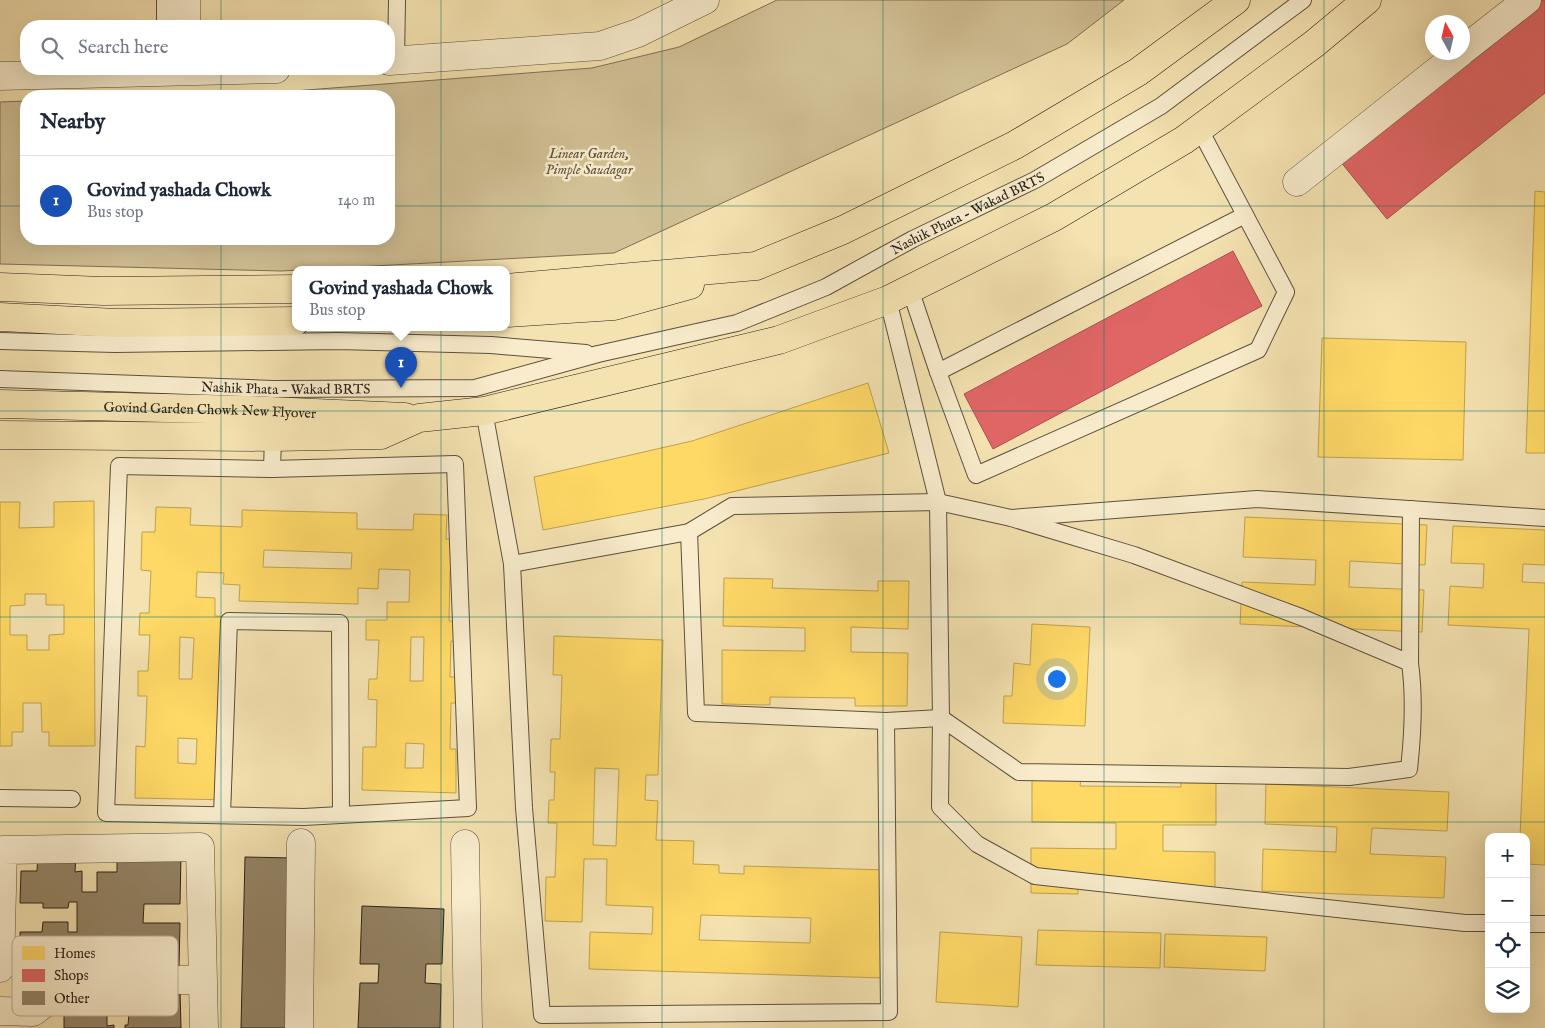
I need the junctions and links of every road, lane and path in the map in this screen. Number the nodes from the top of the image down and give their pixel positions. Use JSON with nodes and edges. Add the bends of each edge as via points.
{"nodes":[{"id":1,"x":165,"y":0,"type":"edge"},
{"id":2,"x":186,"y":0,"type":"edge"},
{"id":3,"x":397,"y":0,"type":"edge"},
{"id":4,"x":705,"y":0,"type":"edge"},
{"id":5,"x":1236,"y":0,"type":"edge"},
{"id":6,"x":1303,"y":0,"type":"edge"},
{"id":7,"x":1367,"y":0,"type":"edge"},
{"id":8,"x":1527,"y":0,"type":"edge"},
{"id":9,"x":165,"y":20,"type":"edge"},
{"id":10,"x":186,"y":20,"type":"edge"},
{"id":11,"x":395,"y":24,"type":"edge"},
{"id":12,"x":1470,"y":46,"type":"edge"},
{"id":13,"x":1452,"y":60,"type":"edge"},
{"id":14,"x":395,"y":61,"type":"edge"},
{"id":15,"x":25,"y":75,"type":"edge"},
{"id":16,"x":0,"y":76,"type":"edge"},
{"id":17,"x":1199,"y":128,"type":"junction"},
{"id":18,"x":1297,"y":182,"type":"dead end"},
{"id":19,"x":1245,"y":216,"type":"junction"},
{"id":20,"x":756,"y":266,"type":"junction"},
{"id":21,"x":0,"y":287,"type":"edge"},
{"id":22,"x":510,"y":288,"type":"edge"},
{"id":23,"x":292,"y":289,"type":"edge"},
{"id":24,"x":899,"y":294,"type":"junction"},
{"id":25,"x":510,"y":313,"type":"edge"},
{"id":26,"x":0,"y":317,"type":"edge"},
{"id":27,"x":292,"y":321,"type":"edge"},
{"id":28,"x":0,"y":341,"type":"edge"},
{"id":29,"x":598,"y":354,"type":"junction"},
{"id":30,"x":938,"y":372,"type":"junction"},
{"id":31,"x":0,"y":379,"type":"edge"},
{"id":32,"x":0,"y":404,"type":"edge"},
{"id":33,"x":484,"y":412,"type":"junction"},
{"id":34,"x":419,"y":418,"type":"junction"},
{"id":35,"x":0,"y":435,"type":"edge"},
{"id":36,"x":273,"y":437,"type":"junction"},
{"id":37,"x":272,"y":469,"type":"junction"},
{"id":38,"x":938,"y":502,"type":"junction"},
{"id":39,"x":1411,"y":509,"type":"junction"},
{"id":40,"x":1011,"y":518,"type":"junction"},
{"id":41,"x":1545,"y":518,"type":"edge"},
{"id":42,"x":689,"y":532,"type":"junction"},
{"id":43,"x":512,"y":564,"type":"junction"},
{"id":44,"x":1410,"y":663,"type":"junction"},
{"id":45,"x":941,"y":718,"type":"junction"},
{"id":46,"x":886,"y":721,"type":"junction"},
{"id":47,"x":0,"y":798,"type":"edge"},
{"id":48,"x":72,"y":799,"type":"dead end"},
{"id":49,"x":341,"y":814,"type":"junction"},
{"id":50,"x":222,"y":815,"type":"junction"},
{"id":51,"x":302,"y":843,"type":"dead end"},
{"id":52,"x":465,"y":844,"type":"dead end"},
{"id":53,"x":1485,"y":923,"type":"edge"},
{"id":54,"x":1530,"y":924,"type":"edge"},
{"id":55,"x":1545,"y":924,"type":"edge"},
{"id":56,"x":0,"y":968,"type":"edge"},
{"id":57,"x":178,"y":980,"type":"edge"},
{"id":58,"x":203,"y":980,"type":"junction"},
{"id":59,"x":18,"y":1016,"type":"edge"},
{"id":60,"x":33,"y":1020,"type":"edge"},
{"id":61,"x":204,"y":1028,"type":"edge"},
{"id":62,"x":299,"y":1028,"type":"edge"},
{"id":63,"x":468,"y":1028,"type":"edge"}],
"edges":[{"from":1,"to":9,"type":"lane"},
{"from":2,"to":10,"type":"street"},
{"from":3,"to":11,"type":"lane"},
{"from":4,"to":14,"type":"street","via":[[638,33],[600,46]]},
{"from":5,"to":20,"type":"main road","via":[[1138,72],[1015,145],[843,230]]},
{"from":6,"to":29,"type":"lane","name":"Nashik Phata - Wakad BRTS","via":[[1161,106],[1035,180],[913,239],[826,287],[737,323]]},
{"from":7,"to":17,"type":"main road","via":[[1314,44]]},
{"from":8,"to":12,"type":"street"},
{"from":13,"to":18,"type":"street"},
{"from":15,"to":16,"type":"street"},
{"from":17,"to":19,"type":"lane"},
{"from":17,"to":24,"type":"main road","via":[[1054,217]]},
{"from":19,"to":30,"type":"lane"},
{"from":19,"to":30,"type":"lane","via":[[1286,292],[1258,350],[976,475]]},
{"from":20,"to":22,"type":"main road"},
{"from":20,"to":25,"type":"main road","via":[[614,306]]},
{"from":21,"to":23,"type":"main road","via":[[102,291]]},
{"from":24,"to":30,"type":"lane"},
{"from":24,"to":33,"type":"main road","via":[[779,340]]},
{"from":24,"to":38,"type":"lane"},
{"from":26,"to":27,"type":"main road","via":[[116,323]]},
{"from":28,"to":29,"type":"lane","name":"Nashik Phata - Wakad BRTS","via":[[115,344],[338,341],[491,345]]},
{"from":29,"to":31,"type":"lane","name":"Nashik Phata - Wakad BRTS","via":[[475,388],[273,388]]},
{"from":32,"to":34,"type":"main road","name":"Govind Garden Chowk New Flyover"},
{"from":33,"to":34,"type":"main road"},
{"from":33,"to":43,"type":"lane"},
{"from":34,"to":36,"type":"main road","via":[[381,434]]},
{"from":35,"to":36,"type":"main road"},
{"from":36,"to":37,"type":"lane"},
{"from":37,"to":49,"type":"lane","via":[[454,464],[468,808]]},
{"from":37,"to":50,"type":"lane","via":[[119,466],[106,813]]},
{"from":38,"to":40,"type":"lane"},
{"from":38,"to":42,"type":"lane","via":[[732,506]]},
{"from":38,"to":45,"type":"lane"},
{"from":39,"to":40,"type":"lane","via":[[1257,499]]},
{"from":39,"to":41,"type":"lane"},
{"from":39,"to":44,"type":"lane"},
{"from":40,"to":44,"type":"lane","via":[[1134,555],[1301,617]]},
{"from":42,"to":43,"type":"lane"},
{"from":42,"to":46,"type":"lane","via":[[696,713]]},
{"from":43,"to":46,"type":"lane","via":[[524,808],[542,1015],[889,1012]]},
{"from":44,"to":45,"type":"lane","via":[[1414,725],[1409,769],[1349,777],[1019,772]]},
{"from":45,"to":46,"type":"lane"},
{"from":45,"to":53,"type":"lane","via":[[940,807],[977,844],[1035,876]]},
{"from":47,"to":48,"type":"lane"},
{"from":49,"to":50,"type":"lane","via":[[304,817]]},
{"from":49,"to":50,"type":"lane","via":[[340,623],[229,621]]},
{"from":51,"to":62,"type":"street"},
{"from":52,"to":63,"type":"street"},
{"from":54,"to":55,"type":"lane"},
{"from":56,"to":58,"type":"street","via":[[2,850],[200,847]]},
{"from":57,"to":58,"type":"street"},
{"from":58,"to":61,"type":"street"},
{"from":59,"to":60,"type":"street"}]}
